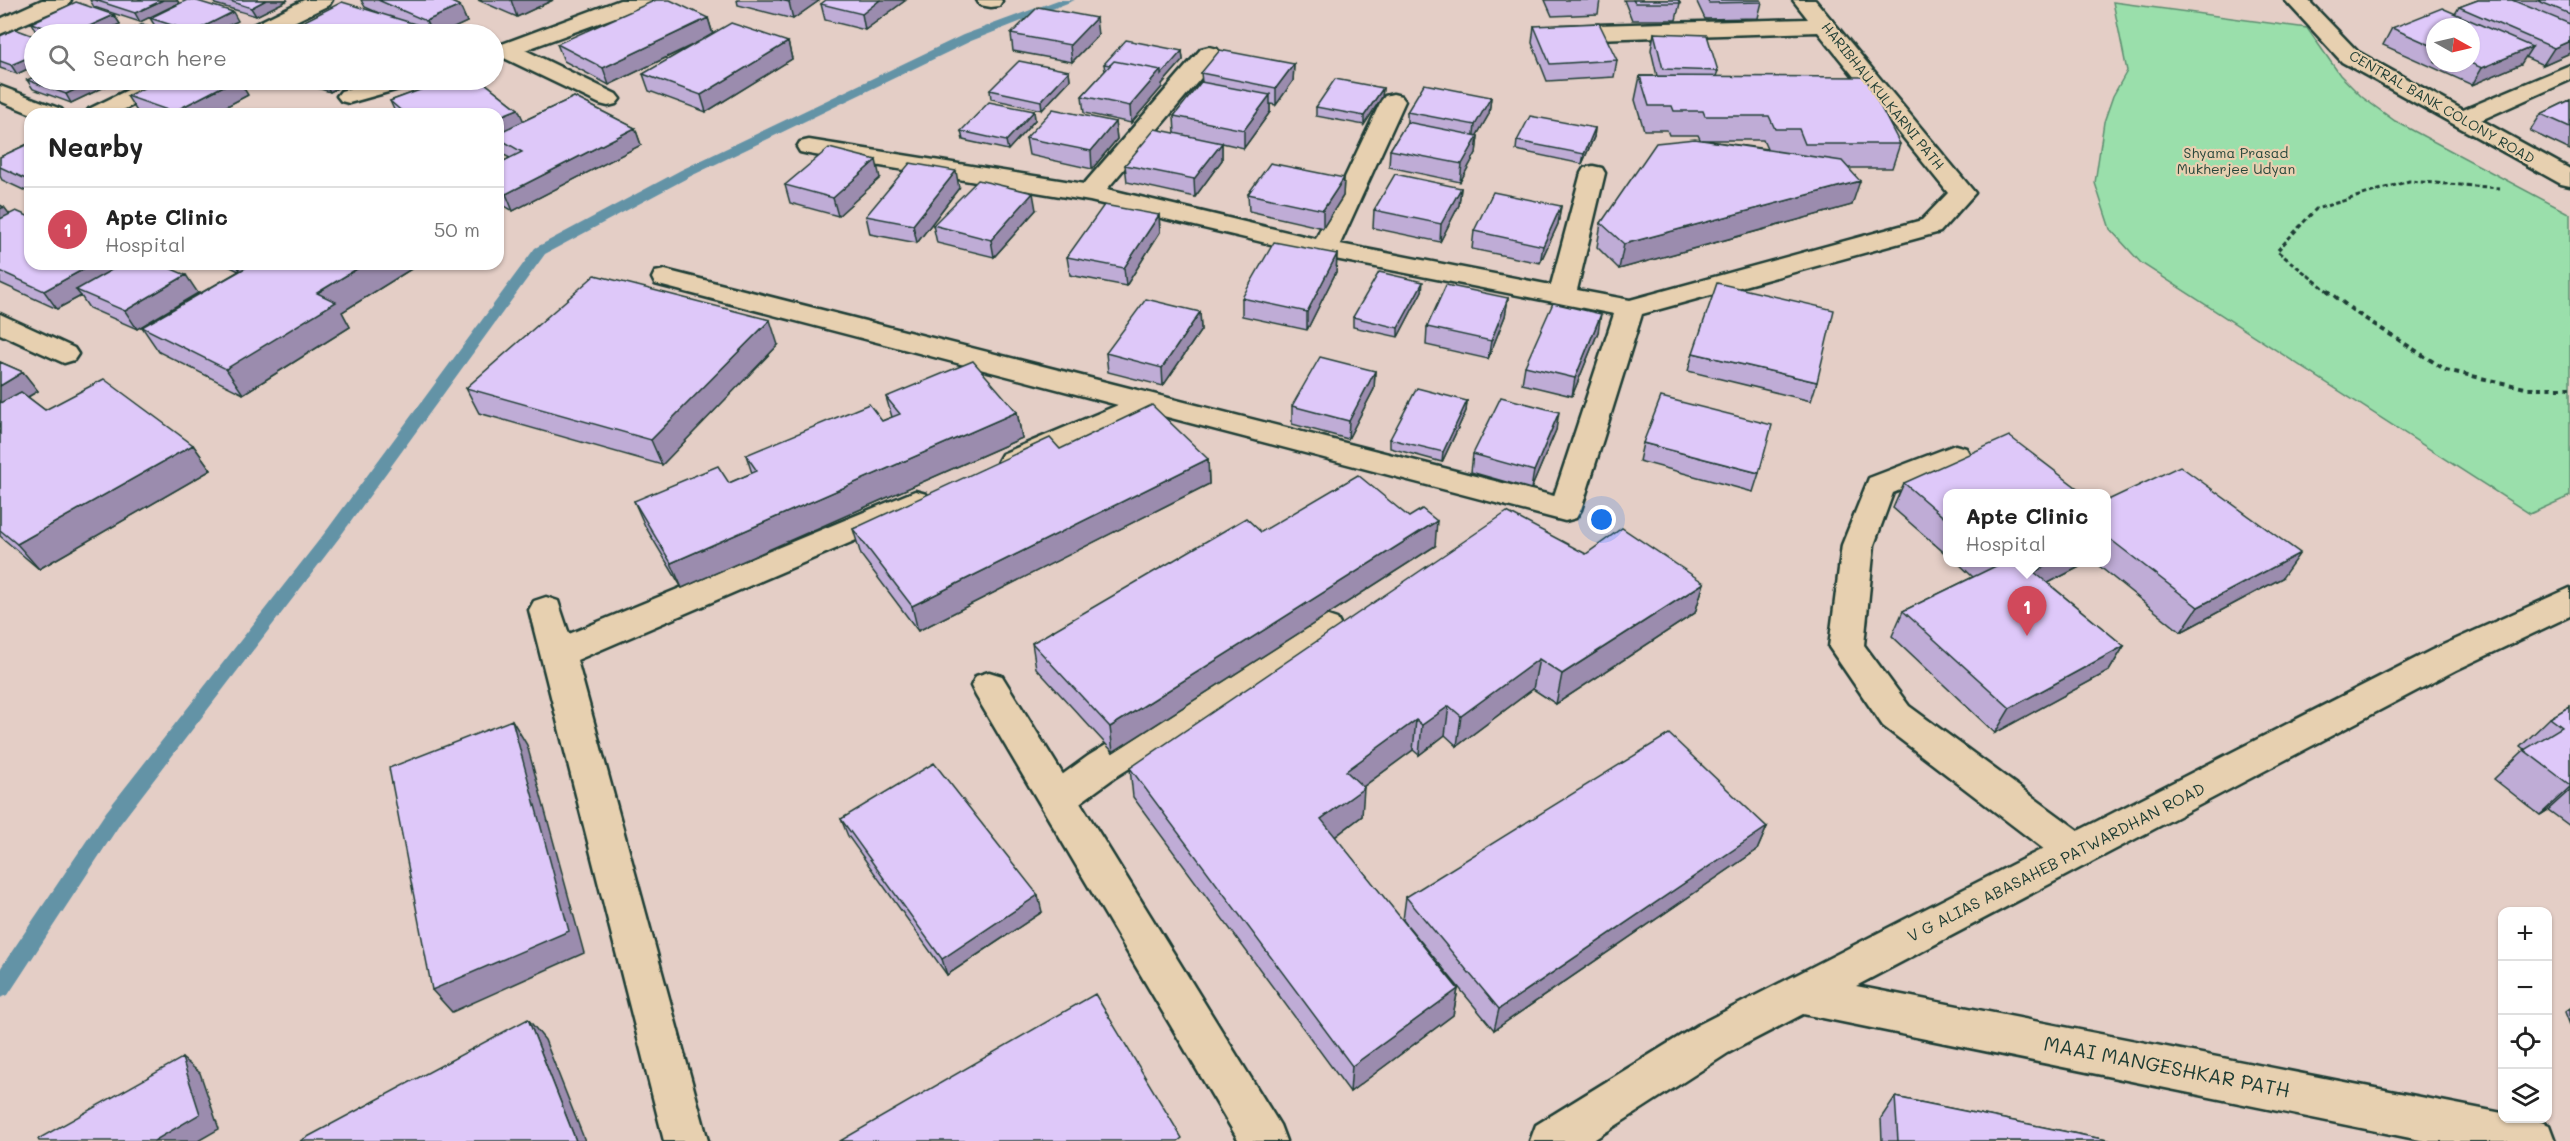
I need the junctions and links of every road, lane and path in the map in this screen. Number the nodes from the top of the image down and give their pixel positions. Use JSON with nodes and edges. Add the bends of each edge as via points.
{"nodes":[{"id":1,"x":60,"y":0,"type":"edge"},
{"id":2,"x":321,"y":0,"type":"edge"},
{"id":3,"x":639,"y":0,"type":"edge"},
{"id":4,"x":1804,"y":0,"type":"edge"},
{"id":5,"x":2296,"y":0,"type":"edge"},
{"id":6,"x":273,"y":24,"type":"edge"},
{"id":7,"x":1825,"y":25,"type":"junction"},
{"id":8,"x":0,"y":27,"type":"edge"},
{"id":9,"x":1562,"y":33,"type":"edge"},
{"id":10,"x":504,"y":51,"type":"edge"},
{"id":11,"x":504,"y":54,"type":"edge"},
{"id":12,"x":1209,"y":54,"type":"dead end"},
{"id":13,"x":2570,"y":72,"type":"edge"},
{"id":14,"x":145,"y":90,"type":"edge"},
{"id":15,"x":370,"y":90,"type":"edge"},
{"id":16,"x":0,"y":93,"type":"edge"},
{"id":17,"x":349,"y":96,"type":"dead end"},
{"id":18,"x":608,"y":99,"type":"dead end"},
{"id":19,"x":1394,"y":101,"type":"dead end"},
{"id":20,"x":38,"y":108,"type":"edge"},
{"id":21,"x":109,"y":108,"type":"edge"},
{"id":22,"x":2461,"y":120,"type":"junction"},
{"id":23,"x":809,"y":147,"type":"dead end"},
{"id":24,"x":1593,"y":173,"type":"dead end"},
{"id":25,"x":2570,"y":179,"type":"edge"},
{"id":26,"x":2502,"y":188,"type":"dead end"},
{"id":27,"x":1090,"y":194,"type":"junction"},
{"id":28,"x":1325,"y":249,"type":"junction"},
{"id":29,"x":665,"y":278,"type":"dead end"},
{"id":30,"x":1562,"y":296,"type":"junction"},
{"id":31,"x":1630,"y":309,"type":"junction"},
{"id":32,"x":0,"y":323,"type":"edge"},
{"id":33,"x":64,"y":354,"type":"dead end"},
{"id":34,"x":2570,"y":388,"type":"edge"},
{"id":35,"x":1149,"y":403,"type":"junction"},
{"id":36,"x":1955,"y":455,"type":"dead end"},
{"id":37,"x":990,"y":470,"type":"edge"},
{"id":38,"x":946,"y":489,"type":"edge"},
{"id":39,"x":2570,"y":601,"type":"edge"},
{"id":40,"x":546,"y":610,"type":"dead end"},
{"id":41,"x":1325,"y":628,"type":"edge"},
{"id":42,"x":558,"y":653,"type":"junction"},
{"id":43,"x":989,"y":687,"type":"dead end"},
{"id":44,"x":1057,"y":799,"type":"junction"},
{"id":45,"x":2076,"y":851,"type":"junction"},
{"id":46,"x":1800,"y":994,"type":"junction"},
{"id":47,"x":2492,"y":1136,"type":"edge"},
{"id":48,"x":686,"y":1141,"type":"edge"},
{"id":49,"x":1264,"y":1141,"type":"edge"},
{"id":50,"x":1552,"y":1141,"type":"edge"},
{"id":51,"x":2533,"y":1141,"type":"edge"}],
"edges":[{"from":1,"to":8,"type":"street"},
{"from":2,"to":6,"type":"street"},
{"from":3,"to":10,"type":"street"},
{"from":4,"to":7,"type":"street","name":"HARIBHAU KULKARNI PATH"},
{"from":5,"to":22,"type":"street","name":"CENTRAL BANK COLONY ROAD","via":[[2350,57]]},
{"from":7,"to":9,"type":"street"},
{"from":7,"to":31,"type":"street","name":"HARIBHAU KULKARNI PATH","via":[[1962,193],[1931,226]]},
{"from":11,"to":18,"type":"street"},
{"from":12,"to":27,"type":"street"},
{"from":13,"to":22,"type":"street"},
{"from":14,"to":21,"type":"street"},
{"from":15,"to":17,"type":"street"},
{"from":16,"to":20,"type":"street"},
{"from":19,"to":28,"type":"street"},
{"from":22,"to":25,"type":"street","name":"CENTRAL BANK COLONY ROAD"},
{"from":23,"to":27,"type":"street"},
{"from":24,"to":30,"type":"street"},
{"from":26,"to":34,"type":"path","via":[[2409,181],[2316,209],[2277,251],[2355,312],[2446,370],[2524,388]]},
{"from":27,"to":28,"type":"street"},
{"from":28,"to":30,"type":"street"},
{"from":29,"to":35,"type":"street"},
{"from":30,"to":31,"type":"street"},
{"from":31,"to":35,"type":"street","via":[[1565,510]]},
{"from":32,"to":33,"type":"street"},
{"from":35,"to":37,"type":"street"},
{"from":36,"to":45,"type":"street","via":[[1881,486],[1858,545],[1846,647],[1896,716]]},
{"from":38,"to":42,"type":"street"},
{"from":39,"to":45,"type":"street","name":"V G ALIAS ABASAHEB PATWARDHAN ROAD","via":[[2444,660]]},
{"from":40,"to":42,"type":"street"},
{"from":41,"to":44,"type":"street","via":[[1101,767]]},
{"from":42,"to":48,"type":"street"},
{"from":43,"to":44,"type":"street"},
{"from":44,"to":49,"type":"street"},
{"from":45,"to":46,"type":"street","name":"V G ALIAS ABASAHEB PATWARDHAN ROAD"},
{"from":46,"to":47,"type":"street","name":"MAAI MANGESHKAR PATH"},
{"from":46,"to":50,"type":"street","name":"V G ALIAS ABASAHEB PATWARDHAN ROAD","via":[[1713,1039]]},
{"from":47,"to":51,"type":"street","name":"MAAI MANGESHKAR PATH"}]}
